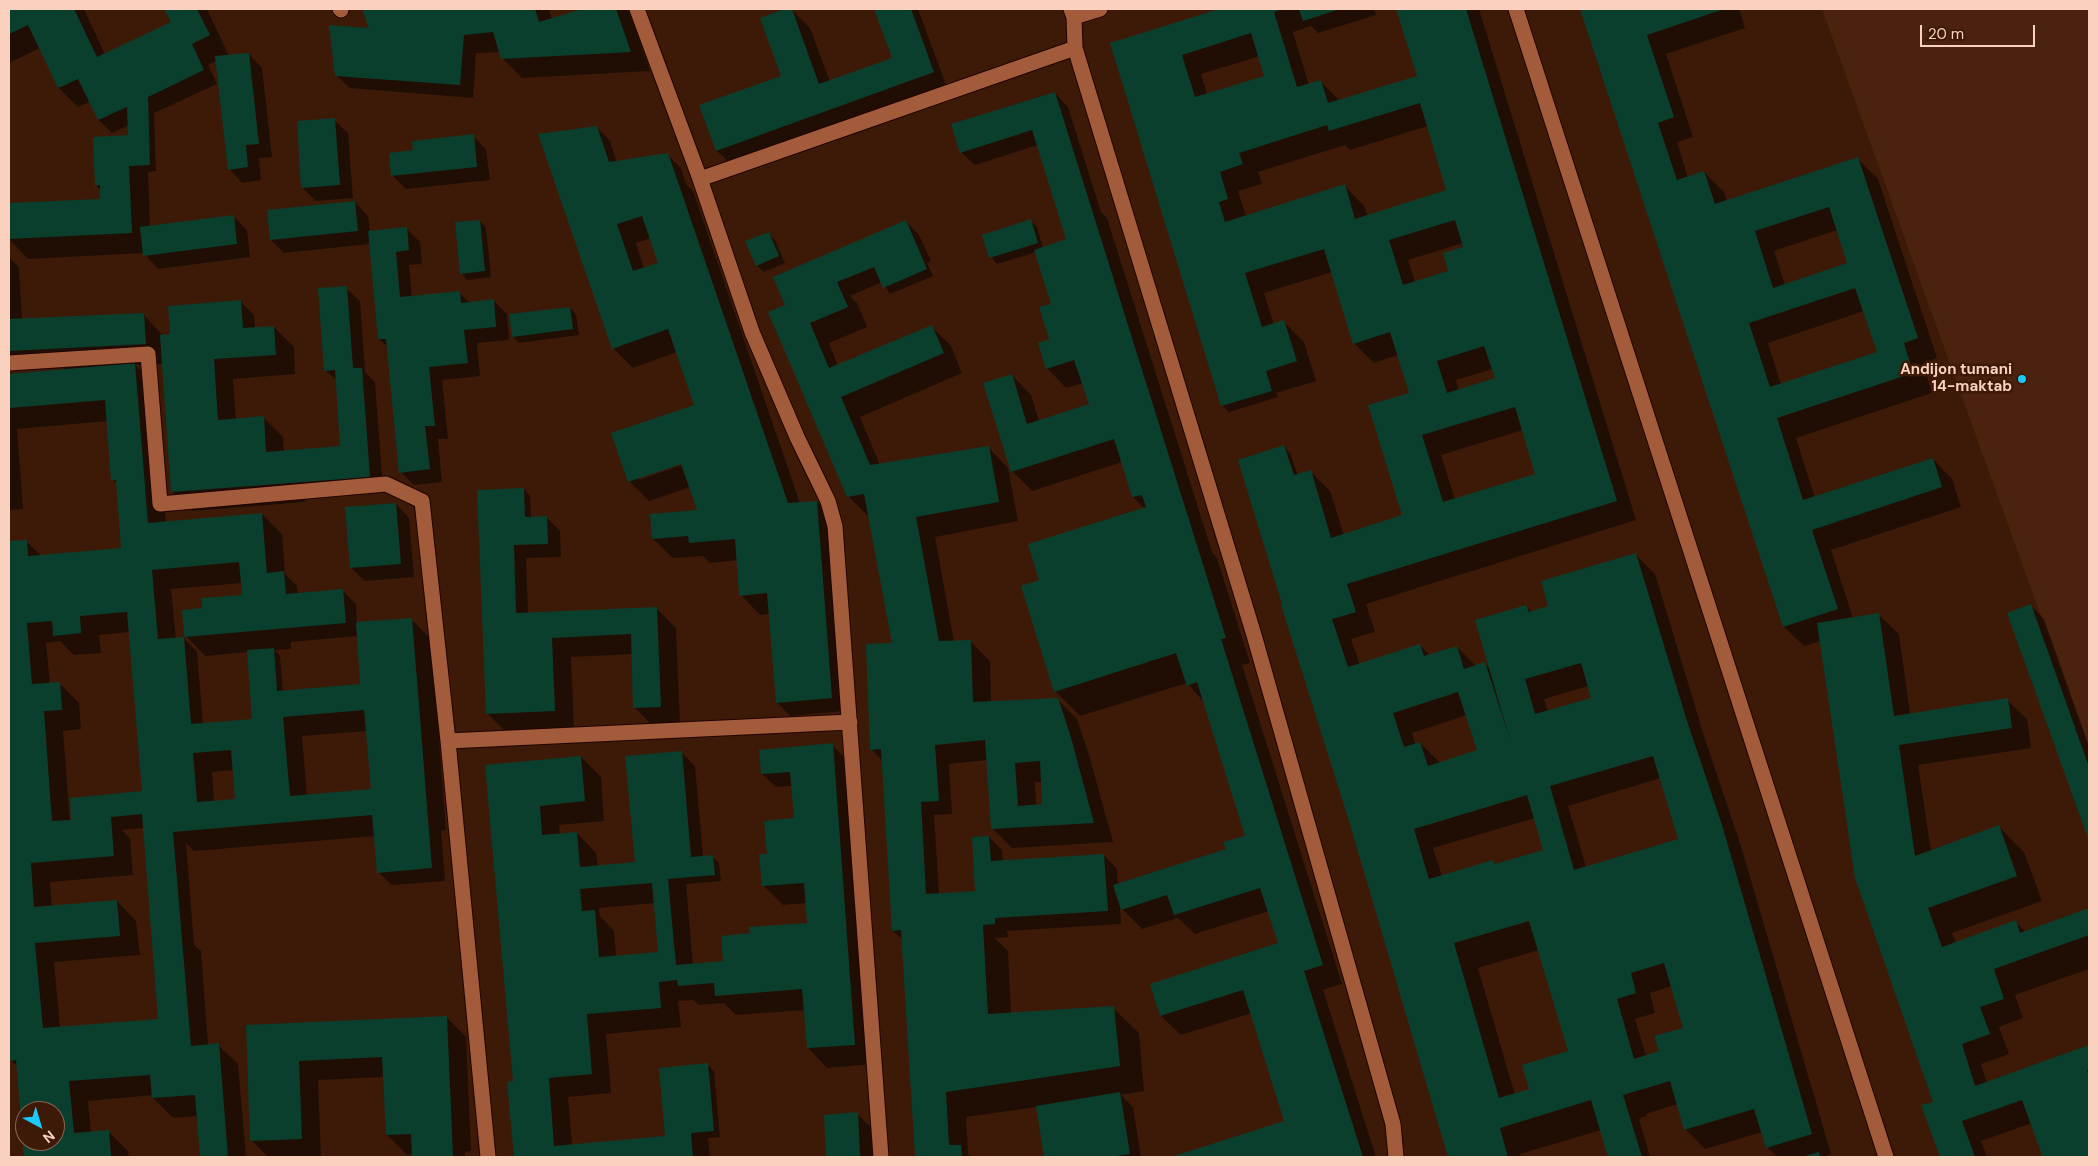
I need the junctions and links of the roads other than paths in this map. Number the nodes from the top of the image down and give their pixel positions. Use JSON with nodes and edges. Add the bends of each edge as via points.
{"nodes":[{"id":1,"x":638,"y":9,"type":"edge"},
{"id":2,"x":1100,"y":9,"type":"edge"},
{"id":3,"x":1516,"y":9,"type":"edge"},
{"id":4,"x":1073,"y":13,"type":"edge"},
{"id":5,"x":1075,"y":48,"type":"junction"},
{"id":6,"x":700,"y":179,"type":"junction"},
{"id":7,"x":9,"y":363,"type":"edge"},
{"id":8,"x":850,"y":722,"type":"junction"},
{"id":9,"x":448,"y":741,"type":"junction"},
{"id":10,"x":488,"y":1157,"type":"edge"},
{"id":11,"x":881,"y":1157,"type":"edge"},
{"id":12,"x":1396,"y":1157,"type":"edge"},
{"id":13,"x":1886,"y":1157,"type":"edge"}],
"edges":[{"from":1,"to":6,"type":"street"},
{"from":2,"to":4,"type":"street"},
{"from":3,"to":13,"type":"street"},
{"from":4,"to":5,"type":"street"},
{"from":5,"to":6,"type":"street"},
{"from":5,"to":12,"type":"street","via":[[1254,635],[1393,1124]]},
{"from":6,"to":8,"type":"street","via":[[752,332],[828,501],[835,526]]},
{"from":7,"to":9,"type":"street","via":[[148,354],[160,504],[386,484],[422,501]]},
{"from":8,"to":9,"type":"street"},
{"from":8,"to":11,"type":"street"},
{"from":9,"to":10,"type":"street"}]}
